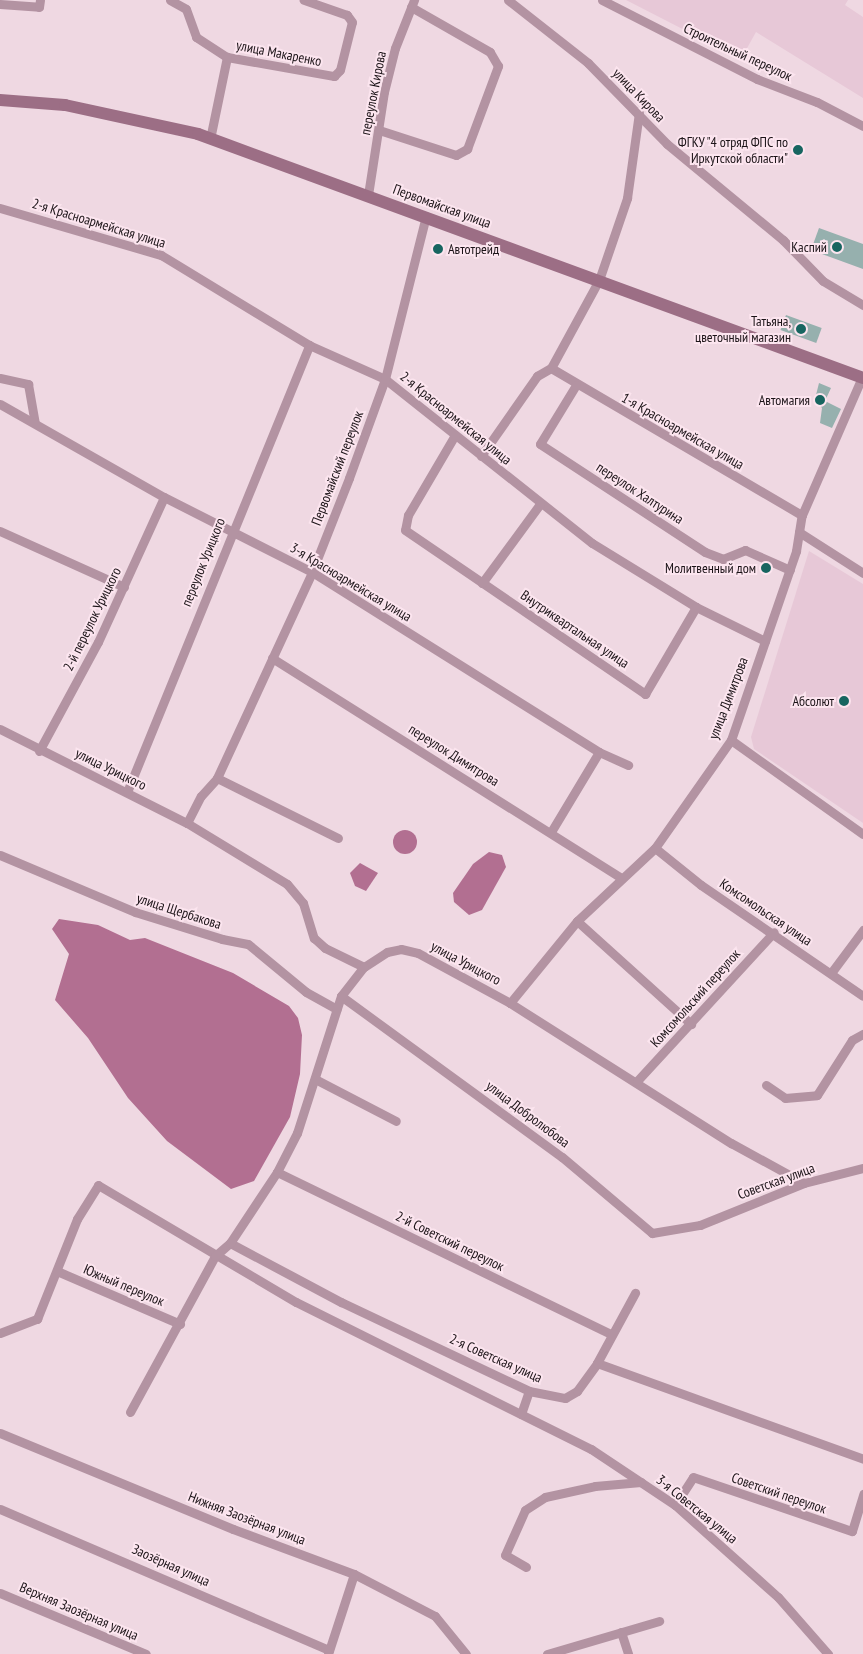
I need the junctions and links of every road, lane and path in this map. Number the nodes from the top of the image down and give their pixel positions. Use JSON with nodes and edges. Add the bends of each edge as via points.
{"nodes":[{"id":1,"x":40,"y":0,"type":"edge"},
{"id":2,"x":170,"y":0,"type":"edge"},
{"id":3,"x":304,"y":0,"type":"edge"},
{"id":4,"x":508,"y":0,"type":"edge"},
{"id":5,"x":602,"y":0,"type":"edge"},
{"id":6,"x":0,"y":4,"type":"edge"},
{"id":7,"x":413,"y":4,"type":"edge"},
{"id":8,"x":226,"y":57,"type":"junction"},
{"id":9,"x":0,"y":100,"type":"edge"},
{"id":10,"x":639,"y":113,"type":"junction"},
{"id":11,"x":863,"y":126,"type":"edge"},
{"id":12,"x":379,"y":130,"type":"junction"},
{"id":13,"x":210,"y":139,"type":"junction"},
{"id":14,"x":368,"y":195,"type":"junction"},
{"id":15,"x":0,"y":208,"type":"edge"},
{"id":16,"x":426,"y":216,"type":"junction"},
{"id":17,"x":599,"y":280,"type":"junction"},
{"id":18,"x":863,"y":305,"type":"edge"},
{"id":19,"x":309,"y":345,"type":"junction"},
{"id":20,"x":551,"y":368,"type":"junction"},
{"id":21,"x":862,"y":376,"type":"edge"},
{"id":22,"x":0,"y":378,"type":"edge"},
{"id":23,"x":386,"y":379,"type":"junction"},
{"id":24,"x":576,"y":385,"type":"junction"},
{"id":25,"x":0,"y":404,"type":"edge"},
{"id":26,"x":35,"y":422,"type":"junction"},
{"id":27,"x":455,"y":435,"type":"junction"},
{"id":28,"x":481,"y":456,"type":"junction"},
{"id":29,"x":164,"y":497,"type":"junction"},
{"id":30,"x":540,"y":504,"type":"junction"},
{"id":31,"x":802,"y":515,"type":"junction"},
{"id":32,"x":232,"y":528,"type":"junction"},
{"id":33,"x":0,"y":532,"type":"edge"},
{"id":34,"x":799,"y":532,"type":"junction"},
{"id":35,"x":790,"y":570,"type":"junction"},
{"id":36,"x":312,"y":572,"type":"junction"},
{"id":37,"x":863,"y":573,"type":"edge"},
{"id":38,"x":482,"y":583,"type":"junction"},
{"id":39,"x":124,"y":587,"type":"junction"},
{"id":40,"x":696,"y":607,"type":"junction"},
{"id":41,"x":766,"y":641,"type":"junction"},
{"id":42,"x":272,"y":658,"type":"junction"},
{"id":43,"x":0,"y":729,"type":"edge"},
{"id":44,"x":731,"y":740,"type":"junction"},
{"id":45,"x":40,"y":750,"type":"junction"},
{"id":46,"x":599,"y":752,"type":"junction"},
{"id":47,"x":628,"y":766,"type":"dead end"},
{"id":48,"x":218,"y":778,"type":"junction"},
{"id":49,"x":127,"y":792,"type":"junction"},
{"id":50,"x":187,"y":823,"type":"junction"},
{"id":51,"x":551,"y":832,"type":"junction"},
{"id":52,"x":863,"y":834,"type":"edge"},
{"id":53,"x":338,"y":838,"type":"dead end"},
{"id":54,"x":656,"y":848,"type":"junction"},
{"id":55,"x":0,"y":855,"type":"edge"},
{"id":56,"x":620,"y":877,"type":"junction"},
{"id":57,"x":577,"y":921,"type":"junction"},
{"id":58,"x":863,"y":930,"type":"edge"},
{"id":59,"x":774,"y":932,"type":"junction"},
{"id":60,"x":364,"y":967,"type":"junction"},
{"id":61,"x":831,"y":973,"type":"junction"},
{"id":62,"x":341,"y":996,"type":"junction"},
{"id":63,"x":863,"y":996,"type":"edge"},
{"id":64,"x":510,"y":1003,"type":"junction"},
{"id":65,"x":337,"y":1009,"type":"junction"},
{"id":66,"x":691,"y":1024,"type":"junction"},
{"id":67,"x":863,"y":1034,"type":"edge"},
{"id":68,"x":315,"y":1079,"type":"junction"},
{"id":69,"x":636,"y":1081,"type":"junction"},
{"id":70,"x":766,"y":1085,"type":"dead end"},
{"id":71,"x":396,"y":1121,"type":"dead end"},
{"id":72,"x":863,"y":1168,"type":"edge"},
{"id":73,"x":277,"y":1172,"type":"junction"},
{"id":74,"x":804,"y":1183,"type":"junction"},
{"id":75,"x":700,"y":1225,"type":"joint"},
{"id":76,"x":230,"y":1243,"type":"junction"},
{"id":77,"x":215,"y":1256,"type":"junction"},
{"id":78,"x":57,"y":1271,"type":"junction"},
{"id":79,"x":636,"y":1293,"type":"dead end"},
{"id":80,"x":180,"y":1324,"type":"junction"},
{"id":81,"x":0,"y":1333,"type":"edge"},
{"id":82,"x":611,"y":1334,"type":"junction"},
{"id":83,"x":597,"y":1363,"type":"junction"},
{"id":84,"x":529,"y":1391,"type":"junction"},
{"id":85,"x":130,"y":1412,"type":"dead end"},
{"id":86,"x":521,"y":1414,"type":"junction"},
{"id":87,"x":0,"y":1433,"type":"edge"},
{"id":88,"x":863,"y":1459,"type":"edge"},
{"id":89,"x":641,"y":1482,"type":"junction"},
{"id":90,"x":863,"y":1494,"type":"edge"},
{"id":91,"x":674,"y":1506,"type":"junction"},
{"id":92,"x":0,"y":1509,"type":"edge"},
{"id":93,"x":526,"y":1567,"type":"dead end"},
{"id":94,"x":354,"y":1574,"type":"junction"},
{"id":95,"x":0,"y":1593,"type":"edge"},
{"id":96,"x":659,"y":1621,"type":"dead end"},
{"id":97,"x":621,"y":1632,"type":"junction"},
{"id":98,"x":329,"y":1652,"type":"edge"},
{"id":99,"x":146,"y":1654,"type":"edge"},
{"id":100,"x":466,"y":1654,"type":"edge"},
{"id":101,"x":547,"y":1654,"type":"edge"},
{"id":102,"x":628,"y":1654,"type":"edge"},
{"id":103,"x":828,"y":1654,"type":"edge"}],
"edges":[{"from":1,"to":6,"type":"street","via":[[39,7]]},
{"from":2,"to":8,"type":"street","name":"улица Макаренко","via":[[186,9],[196,37]]},
{"from":3,"to":8,"type":"street","name":"улица Макаренко","via":[[347,15],[352,22],[340,70],[334,76]]},
{"from":4,"to":10,"type":"street","name":"улица Кирова","via":[[588,63]]},
{"from":5,"to":11,"type":"street","name":"Строительный переулок","via":[[705,54]]},
{"from":7,"to":12,"type":"street","name":"переулок Кирова","via":[[395,48]]},
{"from":7,"to":12,"type":"street","via":[[490,52],[498,66],[467,149],[456,155]]},
{"from":8,"to":13,"type":"street","name":"улица Макаренко"},
{"from":9,"to":13,"type":"main road","name":"Первомайская улица","via":[[65,105],[136,118]]},
{"from":10,"to":17,"type":"street","via":[[627,198]]},
{"from":10,"to":18,"type":"street","name":"улица Кирова","via":[[667,144],[783,240],[823,281]]},
{"from":12,"to":14,"type":"street","name":"переулок Кирова"},
{"from":13,"to":14,"type":"main road","name":"Первомайская улица"},
{"from":14,"to":16,"type":"main road","name":"Первомайская улица"},
{"from":15,"to":19,"type":"street","name":"2-я Красноармейская улица","via":[[161,255]]},
{"from":16,"to":17,"type":"main road","name":"Первомайская улица"},
{"from":16,"to":23,"type":"street","name":"Первомайский переулок"},
{"from":17,"to":20,"type":"street"},
{"from":17,"to":21,"type":"main road","name":"Первомайская улица"},
{"from":19,"to":23,"type":"street","name":"2-я Красноармейская улица"},
{"from":19,"to":32,"type":"street","name":"переулок Урицкого"},
{"from":20,"to":24,"type":"street","name":"1-я Красноармейская улица"},
{"from":20,"to":28,"type":"street","via":[[537,376]]},
{"from":21,"to":31,"type":"street","name":"улица Димитрова"},
{"from":22,"to":26,"type":"street","via":[[28,384]]},
{"from":23,"to":27,"type":"street","name":"2-я Красноармейская улица"},
{"from":23,"to":36,"type":"street","name":"Первомайский переулок"},
{"from":24,"to":31,"type":"street","name":"1-я Красноармейская улица"},
{"from":24,"to":35,"type":"street","name":"переулок Халтурина","via":[[540,444],[705,552],[723,559],[745,550]]},
{"from":25,"to":26,"type":"street","name":"3-я Красноармейская улица"},
{"from":26,"to":29,"type":"street","name":"3-я Красноармейская улица"},
{"from":27,"to":28,"type":"street","name":"2-я Красноармейская улица"},
{"from":27,"to":38,"type":"street","name":"Внутриквартальная улица","via":[[408,515],[406,530]]},
{"from":28,"to":30,"type":"street","name":"2-я Красноармейская улица"},
{"from":29,"to":32,"type":"street","name":"3-я Красноармейская улица"},
{"from":29,"to":39,"type":"street","name":"2-й переулок Урицкого"},
{"from":30,"to":38,"type":"street"},
{"from":30,"to":40,"type":"street","name":"2-я Красноармейская улица","via":[[592,543]]},
{"from":31,"to":34,"type":"street","name":"улица Димитрова"},
{"from":32,"to":36,"type":"street","name":"3-я Красноармейская улица"},
{"from":32,"to":49,"type":"street","name":"переулок Урицкого"},
{"from":33,"to":39,"type":"street"},
{"from":34,"to":35,"type":"street","name":"улица Димитрова"},
{"from":34,"to":37,"type":"street"},
{"from":35,"to":41,"type":"street","name":"улица Димитрова"},
{"from":36,"to":42,"type":"street","name":"Первомайский переулок"},
{"from":36,"to":46,"type":"street","name":"3-я Красноармейская улица"},
{"from":38,"to":40,"type":"street","name":"Внутриквартальная улица","via":[[646,694]]},
{"from":39,"to":45,"type":"street","name":"2-й переулок Урицкого"},
{"from":40,"to":41,"type":"street","name":"2-я Красноармейская улица"},
{"from":41,"to":44,"type":"street","name":"улица Димитрова"},
{"from":42,"to":48,"type":"street","name":"Первомайский переулок"},
{"from":42,"to":51,"type":"street","name":"переулок Димитрова"},
{"from":43,"to":45,"type":"street","name":"улица Урицкого"},
{"from":44,"to":52,"type":"street"},
{"from":44,"to":54,"type":"street","name":"улица Димитрова"},
{"from":45,"to":49,"type":"street","name":"улица Урицкого"},
{"from":46,"to":47,"type":"street","name":"3-я Красноармейская улица"},
{"from":46,"to":51,"type":"street"},
{"from":48,"to":50,"type":"street","name":"Первомайский переулок","via":[[202,796]]},
{"from":48,"to":53,"type":"street"},
{"from":49,"to":50,"type":"street","name":"улица Урицкого"},
{"from":50,"to":60,"type":"street","name":"улица Урицкого","via":[[287,884],[302,902],[314,938],[324,948]]},
{"from":51,"to":56,"type":"street","name":"переулок Димитрова"},
{"from":54,"to":56,"type":"street","name":"улица Димитрова"},
{"from":54,"to":59,"type":"street","name":"Комсомольская улица","via":[[701,885]]},
{"from":55,"to":65,"type":"street","name":"улица Щербакова","via":[[135,912],[222,940],[248,944],[306,992]]},
{"from":56,"to":57,"type":"street","name":"улица Димитрова"},
{"from":57,"to":64,"type":"street","name":"улица Димитрова"},
{"from":57,"to":66,"type":"street"},
{"from":58,"to":61,"type":"street"},
{"from":59,"to":61,"type":"street","name":"Комсомольская улица"},
{"from":59,"to":66,"type":"street","name":"Комсомольский переулок"},
{"from":60,"to":62,"type":"street"},
{"from":60,"to":64,"type":"street","name":"улица Урицкого","via":[[387,952],[400,949],[418,953]]},
{"from":61,"to":63,"type":"street","name":"Комсомольская улица"},
{"from":62,"to":65,"type":"street"},
{"from":62,"to":75,"type":"street","name":"улица Добролюбова","via":[[570,1163],[652,1233]]},
{"from":64,"to":69,"type":"street","name":"улица Урицкого"},
{"from":65,"to":68,"type":"street"},
{"from":66,"to":69,"type":"street","name":"Комсомольский переулок"},
{"from":67,"to":70,"type":"street","via":[[852,1040],[817,1095],[785,1098]]},
{"from":68,"to":71,"type":"street"},
{"from":68,"to":73,"type":"street","via":[[297,1133]]},
{"from":69,"to":74,"type":"street","name":"улица Урицкого","via":[[731,1143]]},
{"from":72,"to":74,"type":"street","name":"Советская улица"},
{"from":73,"to":76,"type":"street"},
{"from":73,"to":82,"type":"street","name":"2-й Советский переулок"},
{"from":74,"to":75,"type":"street","name":"Советская улица"},
{"from":76,"to":77,"type":"street"},
{"from":76,"to":84,"type":"street","name":"2-я Советская улица","via":[[325,1294]]},
{"from":77,"to":78,"type":"street","via":[[98,1185],[77,1219]]},
{"from":77,"to":80,"type":"street"},
{"from":77,"to":86,"type":"street","via":[[296,1302]]},
{"from":78,"to":80,"type":"street","name":"Южный переулок"},
{"from":78,"to":81,"type":"street","via":[[37,1319]]},
{"from":79,"to":82,"type":"street","name":"2-я Советская улица"},
{"from":80,"to":85,"type":"street"},
{"from":82,"to":83,"type":"street","name":"2-я Советская улица"},
{"from":83,"to":84,"type":"street","name":"2-я Советская улица","via":[[577,1391],[565,1398]]},
{"from":83,"to":88,"type":"street"},
{"from":84,"to":86,"type":"street"},
{"from":86,"to":89,"type":"street","via":[[591,1449]]},
{"from":87,"to":94,"type":"street","name":"Нижняя Заозёрная улица","via":[[233,1529]]},
{"from":89,"to":91,"type":"street","name":"3-я Советская улица"},
{"from":89,"to":93,"type":"street","name":"3-я Советская улица","via":[[595,1486],[545,1497],[525,1510],[505,1555]]},
{"from":90,"to":91,"type":"street","name":"Советский переулок","via":[[852,1532],[693,1477]]},
{"from":91,"to":103,"type":"street","name":"3-я Советская улица","via":[[778,1597]]},
{"from":92,"to":98,"type":"street","name":"Заозёрная улица"},
{"from":94,"to":98,"type":"street"},
{"from":94,"to":100,"type":"street","name":"Нижняя Заозёрная улица","via":[[435,1616]]},
{"from":95,"to":99,"type":"street","name":"Верхняя Заозёрная улица"},
{"from":96,"to":97,"type":"street"},
{"from":97,"to":101,"type":"street"},
{"from":97,"to":102,"type":"street"}]}
